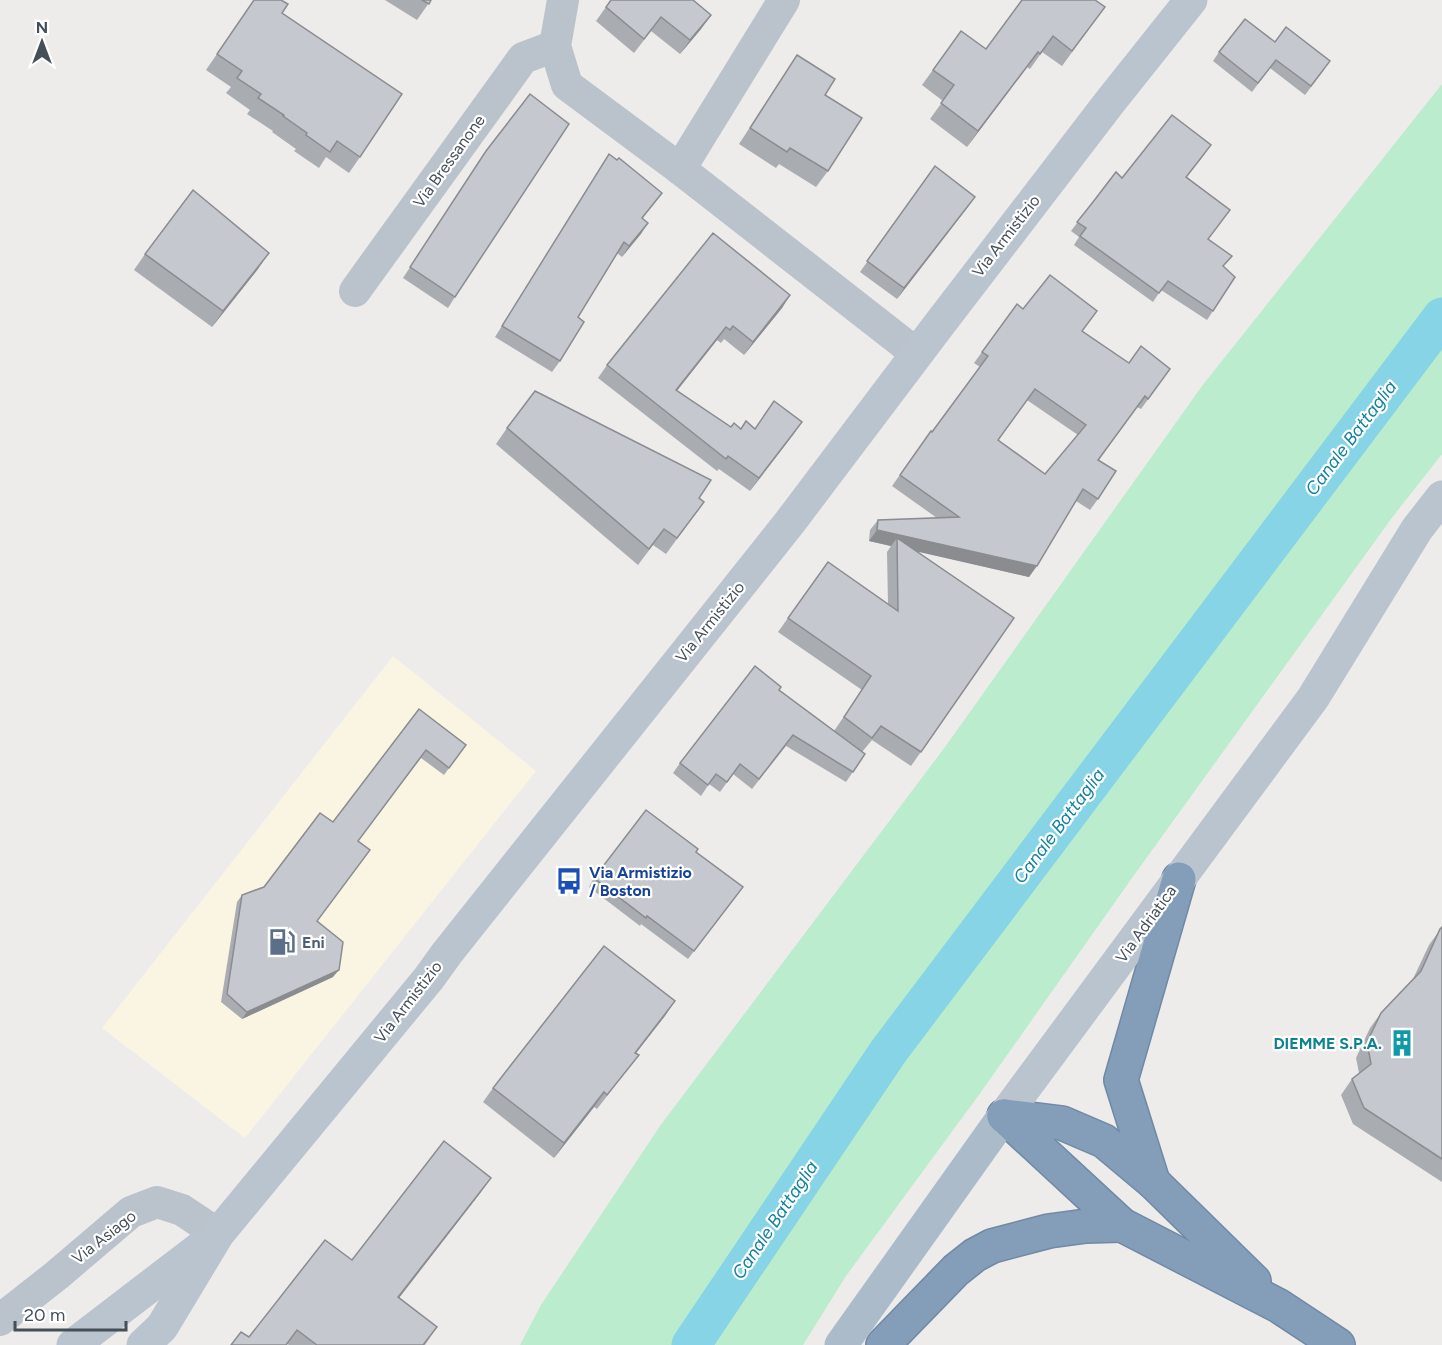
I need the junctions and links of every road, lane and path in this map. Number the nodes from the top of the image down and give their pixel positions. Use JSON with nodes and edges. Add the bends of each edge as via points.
{"nodes":[{"id":1,"x":563,"y":0,"type":"edge"},
{"id":2,"x":784,"y":0,"type":"edge"},
{"id":3,"x":1191,"y":0,"type":"edge"},
{"id":4,"x":555,"y":46,"type":"junction"},
{"id":5,"x":680,"y":169,"type":"junction"},
{"id":6,"x":355,"y":291,"type":"dead end"},
{"id":7,"x":917,"y":354,"type":"junction"},
{"id":8,"x":1442,"y":497,"type":"edge"},
{"id":9,"x":1179,"y":879,"type":"junction"},
{"id":10,"x":1004,"y":1116,"type":"junction"},
{"id":11,"x":1153,"y":1182,"type":"junction"},
{"id":12,"x":1122,"y":1225,"type":"junction"},
{"id":13,"x":218,"y":1234,"type":"junction"},
{"id":14,"x":1279,"y":1306,"type":"junction"},
{"id":15,"x":0,"y":1320,"type":"edge"},
{"id":16,"x":73,"y":1345,"type":"edge"},
{"id":17,"x":143,"y":1345,"type":"edge"},
{"id":18,"x":841,"y":1345,"type":"edge"},
{"id":19,"x":883,"y":1345,"type":"edge"},
{"id":20,"x":1338,"y":1345,"type":"edge"}],
"edges":[{"from":1,"to":4,"type":"street"},
{"from":2,"to":5,"type":"street"},
{"from":3,"to":7,"type":"street","name":"Via Armistizio"},
{"from":4,"to":5,"type":"street","via":[[567,85]]},
{"from":4,"to":6,"type":"street","name":"Via Bressanone","via":[[523,58]]},
{"from":5,"to":7,"type":"street"},
{"from":7,"to":13,"type":"street","name":"Via Armistizio","via":[[783,531],[429,978]]},
{"from":8,"to":9,"type":"street","name":"Via Adriatica","via":[[1417,529],[1313,698]]},
{"from":9,"to":10,"type":"street","name":"Via Adriatica"},
{"from":9,"to":11,"type":"highway","via":[[1121,1080]]},
{"from":10,"to":11,"type":"highway","via":[[1062,1123],[1104,1141]]},
{"from":10,"to":12,"type":"highway"},
{"from":10,"to":18,"type":"main road","name":"Via Adriatica"},
{"from":11,"to":14,"type":"highway"},
{"from":12,"to":14,"type":"highway"},
{"from":12,"to":19,"type":"highway","via":[[1049,1231],[992,1246],[956,1270]]},
{"from":13,"to":15,"type":"street","name":"Via Asiago","via":[[183,1210],[157,1202],[131,1212]]},
{"from":13,"to":16,"type":"street","name":"Via Armistizio"},
{"from":13,"to":17,"type":"street","name":"Via Armistizio","via":[[162,1327]]},
{"from":14,"to":20,"type":"highway"}]}
